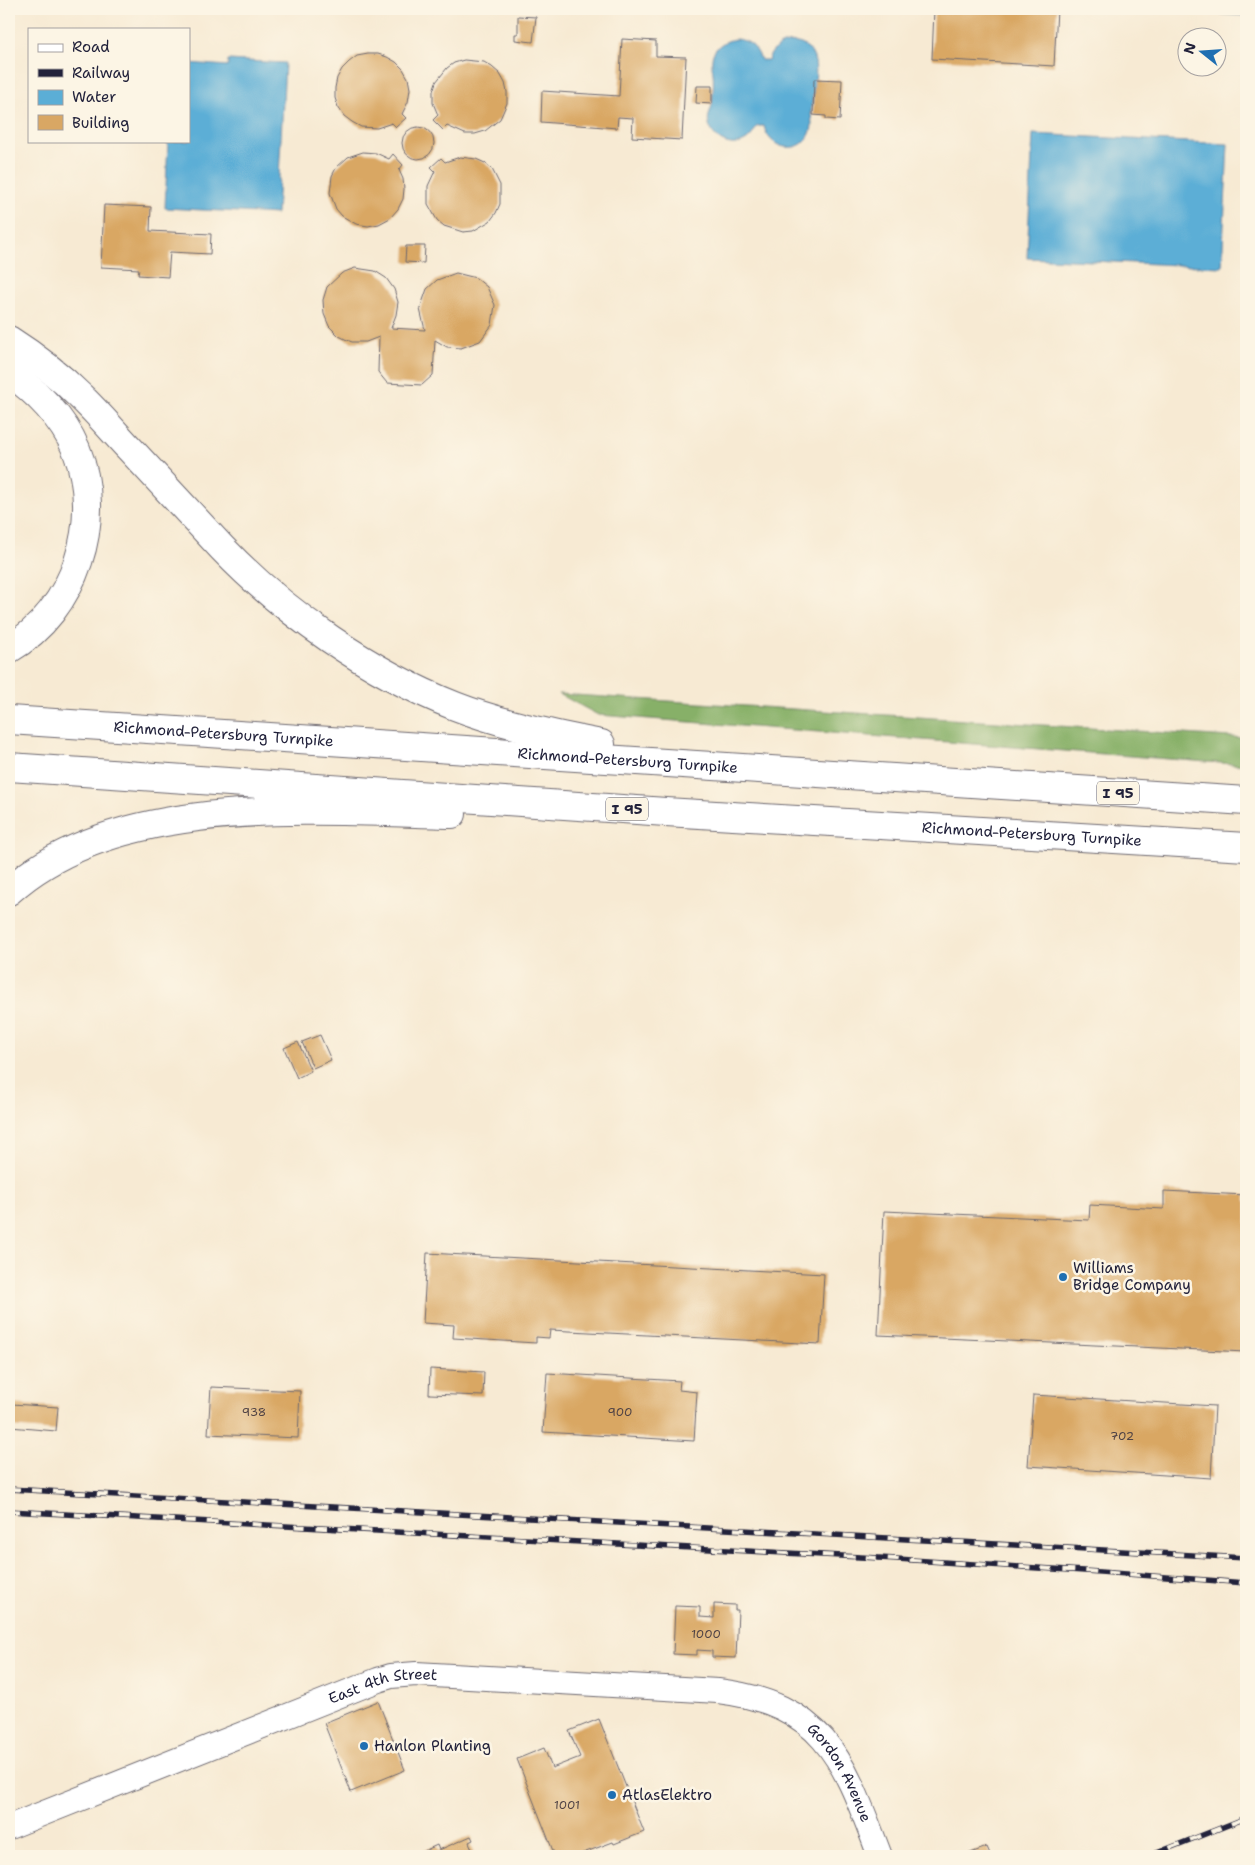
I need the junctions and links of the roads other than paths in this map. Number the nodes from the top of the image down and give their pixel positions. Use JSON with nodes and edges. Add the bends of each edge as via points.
{"nodes":[{"id":1,"x":9,"y":340,"type":"edge"},
{"id":2,"x":9,"y":372,"type":"edge"},
{"id":3,"x":9,"y":650,"type":"edge"},
{"id":4,"x":9,"y":720,"type":"edge"},
{"id":5,"x":9,"y":767,"type":"edge"},
{"id":6,"x":755,"y":769,"type":"junction"},
{"id":7,"x":1246,"y":801,"type":"edge"},
{"id":8,"x":666,"y":812,"type":"junction"},
{"id":9,"x":1246,"y":847,"type":"edge"},
{"id":10,"x":9,"y":891,"type":"edge"},
{"id":11,"x":780,"y":1706,"type":"joint"},
{"id":12,"x":9,"y":1827,"type":"edge"},
{"id":13,"x":880,"y":1856,"type":"edge"}],
"edges":[{"from":1,"to":6,"type":"highway","via":[[80,396],[251,576],[316,629],[368,662],[455,706],[493,718],[624,749]]},
{"from":2,"to":3,"type":"highway","via":[[39,397],[70,436],[84,475],[87,506],[84,542],[77,567],[65,591],[39,626]]},
{"from":4,"to":6,"type":"highway","name":"Richmond-Petersburg Turnpike","number":"I 95"},
{"from":5,"to":8,"type":"highway","name":"Richmond-Petersburg Turnpike","number":"I 95"},
{"from":6,"to":7,"type":"highway","name":"Richmond-Petersburg Turnpike","number":"I 95"},
{"from":8,"to":9,"type":"highway","name":"Richmond-Petersburg Turnpike","number":"I 95"},
{"from":8,"to":10,"type":"highway","via":[[499,815],[266,811],[200,816],[159,823],[95,841],[40,868]]},
{"from":11,"to":12,"type":"street","name":"East 4th Street","via":[[749,1696],[702,1690],[444,1675],[391,1676]]},
{"from":11,"to":13,"type":"street","name":"Gordon Avenue","via":[[820,1734],[838,1759],[855,1791]]}]}
